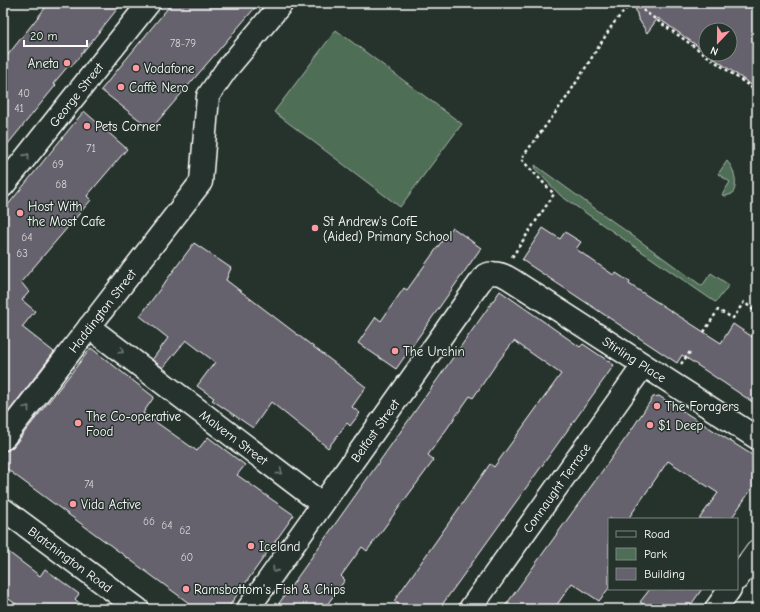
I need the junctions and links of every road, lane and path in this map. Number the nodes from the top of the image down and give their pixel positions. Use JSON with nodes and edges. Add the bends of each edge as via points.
{"nodes":[{"id":1,"x":149,"y":3,"type":"edge"},
{"id":2,"x":282,"y":3,"type":"edge"},
{"id":3,"x":632,"y":3,"type":"edge"},
{"id":4,"x":757,"y":98,"type":"edge"},
{"id":5,"x":3,"y":186,"type":"edge"},
{"id":6,"x":506,"y":277,"type":"junction"},
{"id":7,"x":757,"y":313,"type":"edge"},
{"id":8,"x":89,"y":327,"type":"junction"},
{"id":9,"x":704,"y":332,"type":"dead end"},
{"id":10,"x":643,"y":366,"type":"junction"},
{"id":11,"x":757,"y":438,"type":"edge"},
{"id":12,"x":3,"y":439,"type":"edge"},
{"id":13,"x":322,"y":504,"type":"junction"},
{"id":14,"x":3,"y":509,"type":"edge"},
{"id":15,"x":757,"y":551,"type":"edge"},
{"id":16,"x":738,"y":578,"type":"edge"},
{"id":17,"x":729,"y":590,"type":"edge"},
{"id":18,"x":138,"y":609,"type":"edge"},
{"id":19,"x":248,"y":609,"type":"edge"},
{"id":20,"x":470,"y":609,"type":"edge"},
{"id":21,"x":716,"y":609,"type":"edge"}],
"edges":[{"from":5,"to":1,"type":"street","name":"George Street","one_way":true},
{"from":2,"to":8,"type":"street","name":"Haddington Street","via":[[226,70],[208,96],[201,182]]},
{"from":3,"to":4,"type":"path","via":[[755,90]]},
{"from":3,"to":6,"type":"path","via":[[613,24],[567,96],[521,159],[554,194]]},
{"from":6,"to":10,"type":"street","name":"Stirling Place"},
{"from":6,"to":13,"type":"street","name":"Belfast Street","via":[[490,273],[485,275]]},
{"from":7,"to":9,"type":"path","via":[[744,302],[733,318],[718,310]]},
{"from":12,"to":8,"type":"street","name":"Haddington Street","one_way":true},
{"from":8,"to":13,"type":"street","name":"Malvern Street","one_way":true},
{"from":10,"to":11,"type":"street","name":"Stirling Place"},
{"from":10,"to":20,"type":"street","name":"Connaught Terrace"},
{"from":13,"to":19,"type":"street","name":"Belfast Street","one_way":true},
{"from":14,"to":18,"type":"street","name":"Blatchington Road"},
{"from":15,"to":16,"type":"street"},
{"from":17,"to":21,"type":"street"}]}
